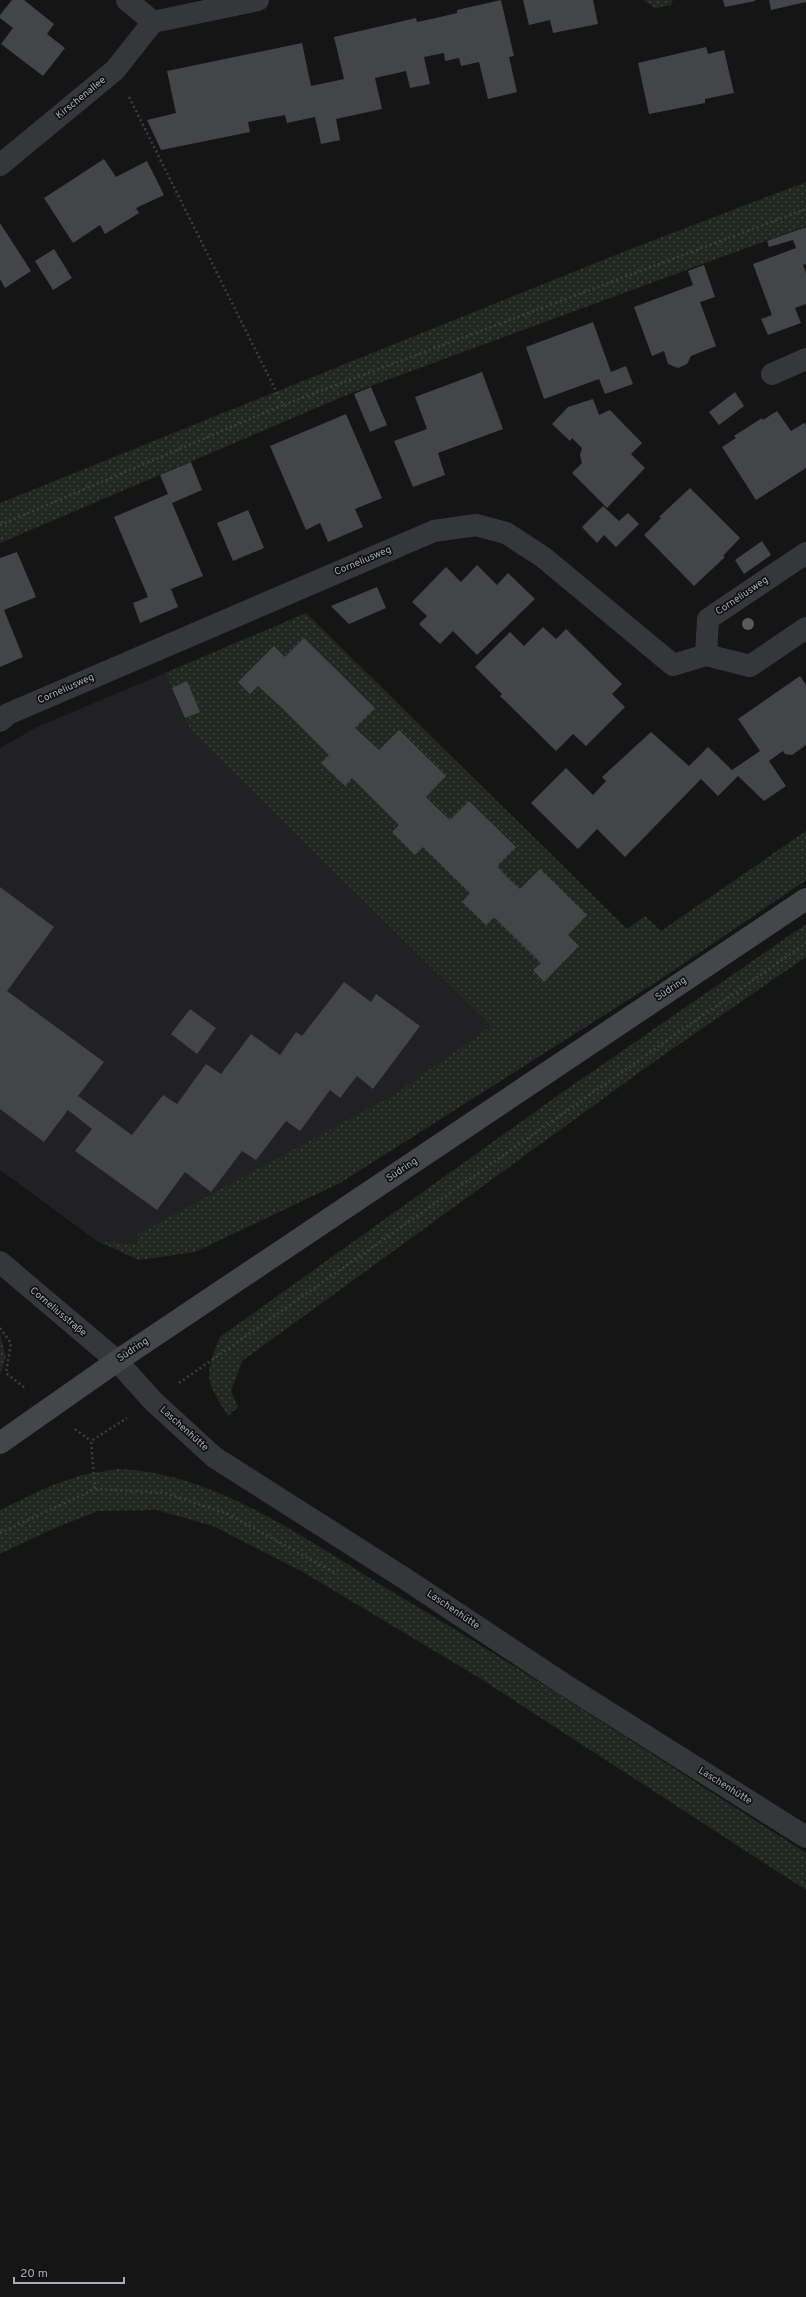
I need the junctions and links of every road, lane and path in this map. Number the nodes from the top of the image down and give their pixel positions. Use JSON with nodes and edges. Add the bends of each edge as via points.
{"nodes":[{"id":1,"x":127,"y":0,"type":"edge"},
{"id":2,"x":258,"y":0,"type":"edge"},
{"id":3,"x":153,"y":22,"type":"junction"},
{"id":4,"x":115,"y":70,"type":"junction"},
{"id":5,"x":0,"y":165,"type":"edge"},
{"id":6,"x":806,"y":209,"type":"edge"},
{"id":7,"x":806,"y":359,"type":"edge"},
{"id":8,"x":772,"y":374,"type":"dead end"},
{"id":9,"x":283,"y":406,"type":"junction"},
{"id":10,"x":0,"y":525,"type":"edge"},
{"id":11,"x":806,"y":553,"type":"edge"},
{"id":12,"x":806,"y":628,"type":"edge"},
{"id":13,"x":706,"y":655,"type":"junction"},
{"id":14,"x":0,"y":721,"type":"edge"},
{"id":15,"x":806,"y":899,"type":"edge"},
{"id":16,"x":806,"y":943,"type":"edge"},
{"id":17,"x":0,"y":1262,"type":"edge"},
{"id":18,"x":117,"y":1361,"type":"junction"},
{"id":19,"x":153,"y":1402,"type":"junction"},
{"id":20,"x":0,"y":1442,"type":"edge"},
{"id":21,"x":95,"y":1490,"type":"junction"},
{"id":22,"x":0,"y":1533,"type":"edge"},
{"id":23,"x":338,"y":1575,"type":"dead end"},
{"id":24,"x":806,"y":1837,"type":"edge"}],
"edges":[{"from":1,"to":3,"type":"street"},
{"from":2,"to":3,"type":"street"},
{"from":3,"to":4,"type":"street","name":"Kirschenallee"},
{"from":4,"to":5,"type":"street","name":"Kirschenallee"},
{"from":4,"to":9,"type":"path"},
{"from":6,"to":9,"type":"path"},
{"from":7,"to":8,"type":"street"},
{"from":9,"to":10,"type":"path"},
{"from":11,"to":13,"type":"street","name":"Corneliusweg","via":[[708,619]]},
{"from":12,"to":13,"type":"street","via":[[750,666]]},
{"from":13,"to":14,"type":"street","name":"Corneliusweg","via":[[673,665],[543,557],[506,533],[476,525],[434,531],[15,711]]},
{"from":15,"to":18,"type":"main road","name":"Südring"},
{"from":16,"to":19,"type":"path"},
{"from":17,"to":18,"type":"street","name":"Corneliusstraße"},
{"from":18,"to":19,"type":"street","name":"Laschenhütte"},
{"from":18,"to":20,"type":"main road","name":"Südring"},
{"from":19,"to":21,"type":"path","via":[[91,1441]]},
{"from":19,"to":24,"type":"street","name":"Laschenhütte","via":[[214,1457],[404,1578],[562,1683]]},
{"from":21,"to":22,"type":"path"},
{"from":21,"to":23,"type":"path","via":[[165,1493],[228,1514]]}]}
